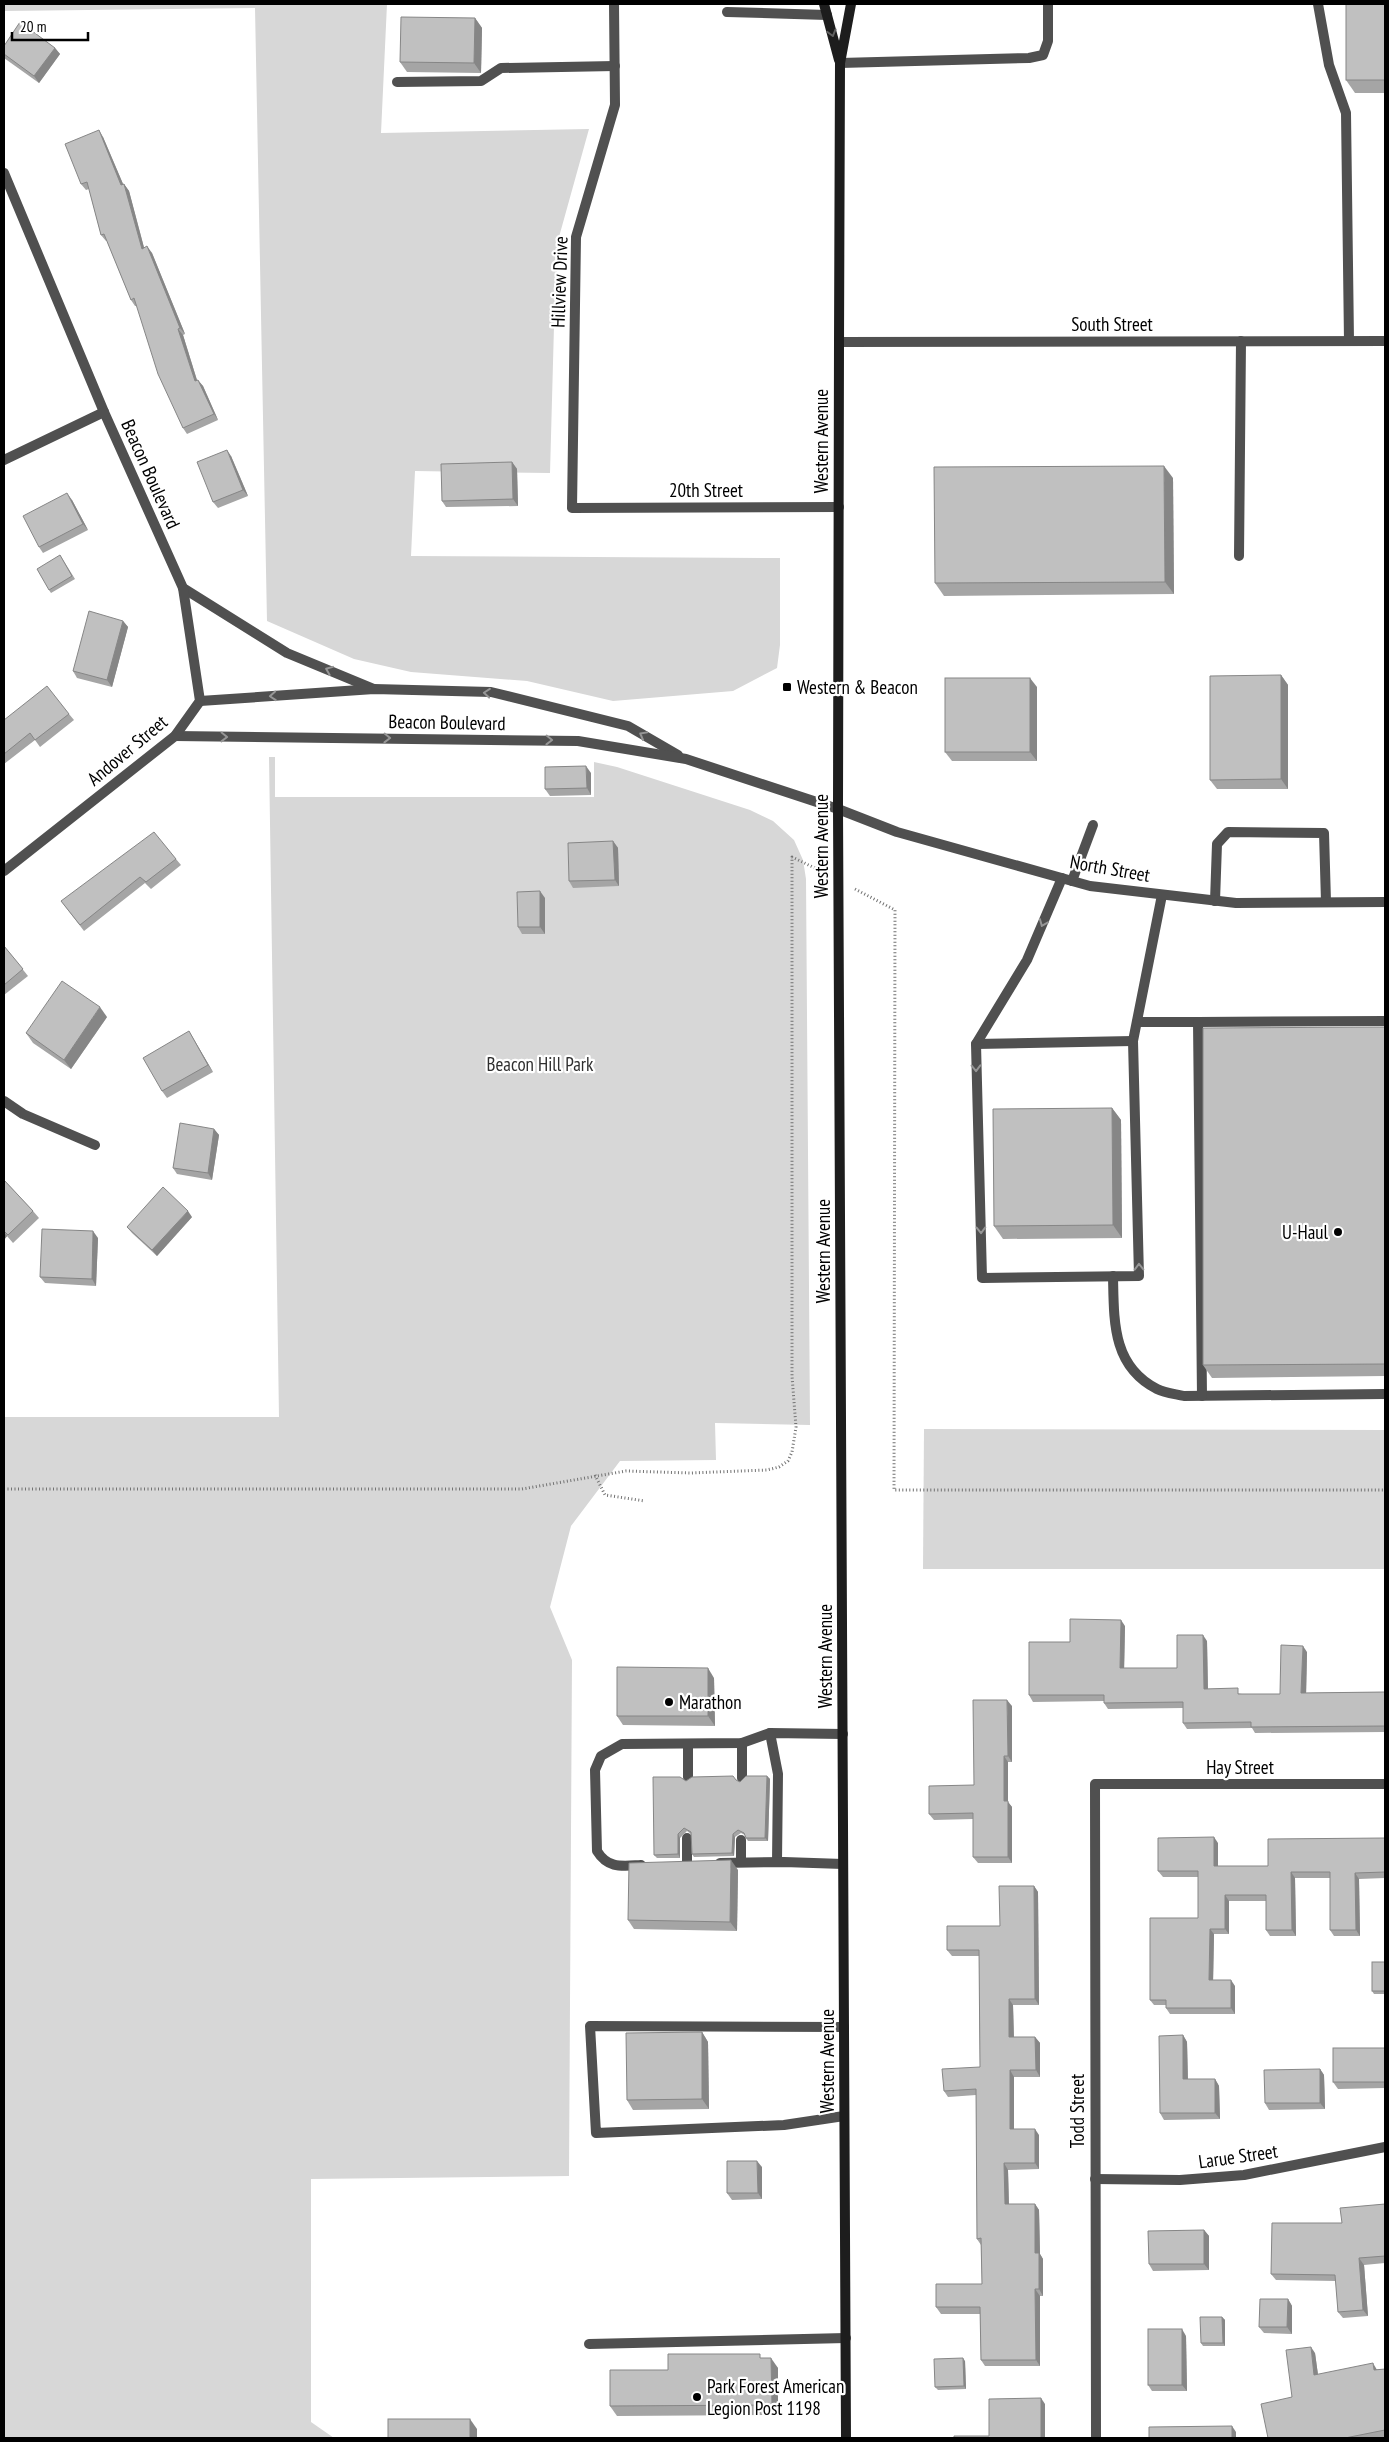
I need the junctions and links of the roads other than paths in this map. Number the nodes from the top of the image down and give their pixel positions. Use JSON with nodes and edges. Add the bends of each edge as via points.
{"nodes":[{"id":1,"x":614,"y":4,"type":"edge"},
{"id":2,"x":739,"y":4,"type":"edge"},
{"id":3,"x":824,"y":4,"type":"edge"},
{"id":4,"x":851,"y":4,"type":"edge"},
{"id":5,"x":1048,"y":4,"type":"edge"},
{"id":6,"x":1318,"y":4,"type":"edge"},
{"id":7,"x":727,"y":7,"type":"edge"},
{"id":8,"x":827,"y":15,"type":"junction"},
{"id":9,"x":840,"y":63,"type":"junction"},
{"id":10,"x":615,"y":66,"type":"junction"},
{"id":11,"x":397,"y":82,"type":"dead end"},
{"id":12,"x":4,"y":173,"type":"edge"},
{"id":13,"x":1240,"y":341,"type":"junction"},
{"id":14,"x":1349,"y":341,"type":"junction"},
{"id":15,"x":1385,"y":341,"type":"edge"},
{"id":16,"x":839,"y":342,"type":"junction"},
{"id":17,"x":104,"y":412,"type":"junction"},
{"id":18,"x":4,"y":460,"type":"edge"},
{"id":19,"x":572,"y":508,"type":"joint"},
{"id":20,"x":839,"y":508,"type":"junction"},
{"id":21,"x":1239,"y":556,"type":"dead end"},
{"id":22,"x":183,"y":588,"type":"junction"},
{"id":23,"x":374,"y":688,"type":"junction"},
{"id":24,"x":200,"y":701,"type":"junction"},
{"id":25,"x":175,"y":736,"type":"junction"},
{"id":26,"x":686,"y":759,"type":"junction"},
{"id":27,"x":838,"y":809,"type":"junction"},
{"id":28,"x":1093,"y":825,"type":"dead end"},
{"id":29,"x":4,"y":871,"type":"edge"},
{"id":30,"x":1062,"y":878,"type":"junction"},
{"id":31,"x":1072,"y":881,"type":"junction"},
{"id":32,"x":1162,"y":895,"type":"junction"},
{"id":33,"x":1215,"y":901,"type":"junction"},
{"id":34,"x":1326,"y":902,"type":"junction"},
{"id":35,"x":1385,"y":902,"type":"edge"},
{"id":36,"x":1137,"y":1022,"type":"junction"},
{"id":37,"x":1198,"y":1022,"type":"junction"},
{"id":38,"x":1385,"y":1022,"type":"edge"},
{"id":39,"x":1134,"y":1041,"type":"junction"},
{"id":40,"x":976,"y":1044,"type":"junction"},
{"id":41,"x":4,"y":1101,"type":"edge"},
{"id":42,"x":95,"y":1145,"type":"dead end"},
{"id":43,"x":1113,"y":1276,"type":"junction"},
{"id":44,"x":1385,"y":1394,"type":"edge"},
{"id":45,"x":1202,"y":1396,"type":"junction"},
{"id":46,"x":770,"y":1733,"type":"junction"},
{"id":47,"x":842,"y":1734,"type":"junction"},
{"id":48,"x":742,"y":1743,"type":"junction"},
{"id":49,"x":688,"y":1744,"type":"junction"},
{"id":50,"x":688,"y":1777,"type":"edge"},
{"id":51,"x":742,"y":1778,"type":"edge"},
{"id":52,"x":1095,"y":1784,"type":"joint"},
{"id":53,"x":1385,"y":1784,"type":"edge"},
{"id":54,"x":687,"y":1838,"type":"edge"},
{"id":55,"x":741,"y":1840,"type":"edge"},
{"id":56,"x":741,"y":1862,"type":"junction"},
{"id":57,"x":777,"y":1862,"type":"junction"},
{"id":58,"x":654,"y":1864,"type":"edge"},
{"id":59,"x":843,"y":1864,"type":"junction"},
{"id":60,"x":844,"y":2027,"type":"junction"},
{"id":61,"x":844,"y":2116,"type":"junction"},
{"id":62,"x":1385,"y":2147,"type":"edge"},
{"id":63,"x":1095,"y":2179,"type":"junction"},
{"id":64,"x":846,"y":2338,"type":"junction"},
{"id":65,"x":589,"y":2344,"type":"dead end"},
{"id":66,"x":846,"y":2438,"type":"edge"},
{"id":67,"x":1096,"y":2438,"type":"edge"}],
"edges":[{"from":1,"to":10,"type":"street","name":"Hillview Drive"},
{"from":2,"to":7,"type":"street"},
{"from":3,"to":8,"type":"main road","name":"Western Avenue"},
{"from":4,"to":9,"type":"main road","name":"Western Avenue"},
{"from":5,"to":9,"type":"street","via":[[1048,41],[1043,54],[1029,58]]},
{"from":6,"to":14,"type":"street","via":[[1329,65],[1346,112]]},
{"from":7,"to":8,"type":"street"},
{"from":8,"to":9,"type":"main road","name":"Western Avenue","one_way":true},
{"from":9,"to":16,"type":"main road","name":"Western Avenue"},
{"from":10,"to":11,"type":"street","via":[[501,68],[482,81]]},
{"from":10,"to":19,"type":"street","name":"Hillview Drive","via":[[615,105],[576,237]]},
{"from":12,"to":17,"type":"street","name":"Beacon Boulevard"},
{"from":13,"to":14,"type":"street","name":"South Street"},
{"from":13,"to":16,"type":"street","name":"South Street"},
{"from":13,"to":21,"type":"street"},
{"from":14,"to":15,"type":"street","name":"South Street"},
{"from":16,"to":20,"type":"main road","name":"Western Avenue"},
{"from":17,"to":18,"type":"street"},
{"from":17,"to":22,"type":"street","name":"Beacon Boulevard"},
{"from":19,"to":20,"type":"street","name":"20th Street"},
{"from":20,"to":27,"type":"main road","name":"Western Avenue"},
{"from":23,"to":22,"type":"street","name":"Beacon Boulevard","one_way":true,"via":[[287,653]]},
{"from":22,"to":24,"type":"street"},
{"from":23,"to":24,"type":"street","name":"Beacon Boulevard","one_way":true},
{"from":26,"to":23,"type":"street","name":"Beacon Boulevard","one_way":true,"via":[[628,726],[491,692]]},
{"from":24,"to":25,"type":"street","name":"Andover Street"},
{"from":25,"to":26,"type":"street","name":"Beacon Boulevard","one_way":true,"via":[[578,741]]},
{"from":25,"to":29,"type":"street","name":"Andover Street"},
{"from":26,"to":27,"type":"street","name":"Beacon Boulevard"},
{"from":27,"to":30,"type":"street","name":"North Street","via":[[896,832]]},
{"from":27,"to":47,"type":"main road","name":"Western Avenue"},
{"from":28,"to":31,"type":"street"},
{"from":30,"to":31,"type":"street","name":"North Street"},
{"from":30,"to":40,"type":"street","one_way":true,"via":[[1027,960]]},
{"from":31,"to":32,"type":"street","name":"North Street"},
{"from":32,"to":33,"type":"street","name":"North Street"},
{"from":32,"to":36,"type":"street"},
{"from":33,"to":34,"type":"street","name":"North Street"},
{"from":33,"to":34,"type":"street","via":[[1216,844],[1228,832],[1324,833]]},
{"from":34,"to":35,"type":"street","name":"North Street"},
{"from":36,"to":37,"type":"street"},
{"from":36,"to":39,"type":"street"},
{"from":37,"to":38,"type":"street"},
{"from":37,"to":45,"type":"street"},
{"from":39,"to":40,"type":"street"},
{"from":43,"to":39,"type":"street","one_way":true,"via":[[1140,1276]]},
{"from":40,"to":43,"type":"street","one_way":true,"via":[[982,1278]]},
{"from":41,"to":42,"type":"street","via":[[22,1114]]},
{"from":43,"to":45,"type":"street","via":[[1115,1328],[1124,1358],[1135,1374],[1158,1390]]},
{"from":44,"to":45,"type":"street"},
{"from":46,"to":47,"type":"street"},
{"from":46,"to":48,"type":"street"},
{"from":46,"to":57,"type":"street","via":[[778,1774]]},
{"from":47,"to":59,"type":"main road","name":"Western Avenue"},
{"from":48,"to":49,"type":"street"},
{"from":48,"to":51,"type":"street"},
{"from":49,"to":50,"type":"street"},
{"from":49,"to":58,"type":"street","via":[[622,1744],[601,1756],[595,1770],[597,1851],[602,1860],[614,1866]]},
{"from":52,"to":53,"type":"street","name":"Hay Street"},
{"from":52,"to":63,"type":"street","name":"Todd Street"},
{"from":54,"to":56,"type":"street","via":[[692,1864]]},
{"from":55,"to":56,"type":"street"},
{"from":56,"to":57,"type":"street"},
{"from":57,"to":59,"type":"street"},
{"from":59,"to":60,"type":"main road","name":"Western Avenue"},
{"from":60,"to":61,"type":"main road","name":"Western Avenue"},
{"from":60,"to":61,"type":"street","via":[[590,2026],[596,2134],[784,2125]]},
{"from":61,"to":64,"type":"main road","name":"Western Avenue"},
{"from":62,"to":63,"type":"street","name":"Larue Street","via":[[1244,2175],[1180,2180]]},
{"from":63,"to":67,"type":"street","name":"Todd Street"},
{"from":64,"to":65,"type":"street"},
{"from":64,"to":66,"type":"main road","name":"Western Avenue"}]}
